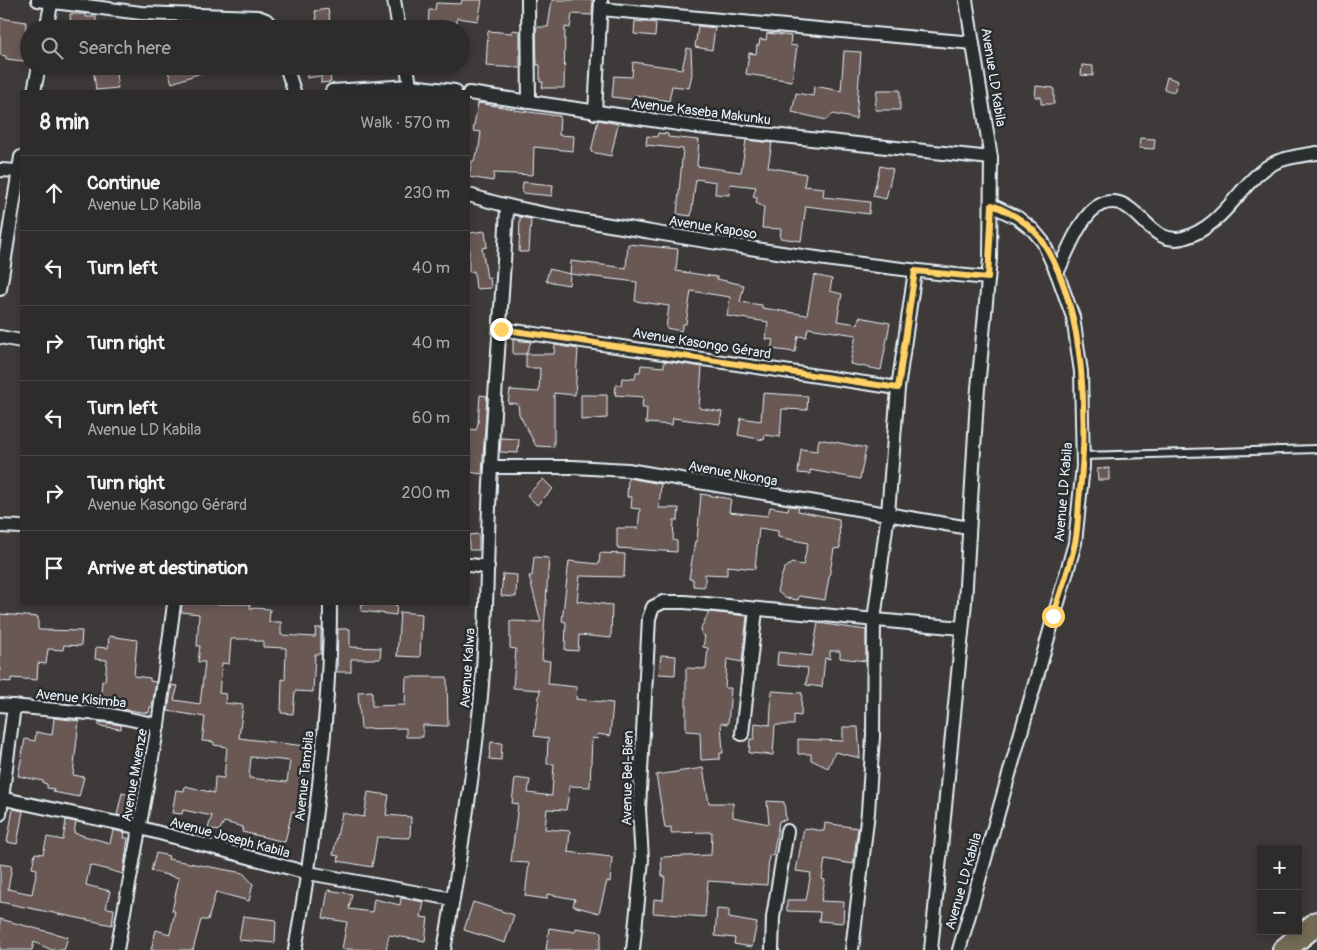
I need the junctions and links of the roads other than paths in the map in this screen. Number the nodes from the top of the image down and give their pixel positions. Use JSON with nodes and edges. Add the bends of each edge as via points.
{"nodes":[{"id":1,"x":38,"y":0,"type":"edge"},
{"id":2,"x":394,"y":0,"type":"edge"},
{"id":3,"x":528,"y":0,"type":"edge"},
{"id":4,"x":966,"y":0,"type":"edge"},
{"id":5,"x":52,"y":2,"type":"edge"},
{"id":6,"x":601,"y":4,"type":"edge"},
{"id":7,"x":48,"y":20,"type":"edge"},
{"id":8,"x":263,"y":20,"type":"edge"},
{"id":9,"x":397,"y":20,"type":"edge"},
{"id":10,"x":973,"y":43,"type":"junction"},
{"id":11,"x":37,"y":75,"type":"edge"},
{"id":12,"x":289,"y":75,"type":"edge"},
{"id":13,"x":408,"y":75,"type":"edge"},
{"id":14,"x":410,"y":86,"type":"junction"},
{"id":15,"x":34,"y":90,"type":"edge"},
{"id":16,"x":294,"y":90,"type":"edge"},
{"id":17,"x":348,"y":90,"type":"edge"},
{"id":18,"x":446,"y":90,"type":"edge"},
{"id":19,"x":470,"y":93,"type":"edge"},
{"id":20,"x":529,"y":102,"type":"junction"},
{"id":21,"x":595,"y":113,"type":"junction"},
{"id":22,"x":1317,"y":153,"type":"edge"},
{"id":23,"x":992,"y":158,"type":"junction"},
{"id":24,"x":20,"y":164,"type":"edge"},
{"id":25,"x":0,"y":170,"type":"edge"},
{"id":26,"x":19,"y":171,"type":"junction"},
{"id":27,"x":470,"y":195,"type":"edge"},
{"id":28,"x":992,"y":205,"type":"junction"},
{"id":29,"x":507,"y":207,"type":"junction"},
{"id":30,"x":915,"y":271,"type":"junction"},
{"id":31,"x":1058,"y":273,"type":"junction"},
{"id":32,"x":988,"y":278,"type":"junction"},
{"id":33,"x":0,"y":289,"type":"edge"},
{"id":34,"x":501,"y":329,"type":"junction"},
{"id":35,"x":0,"y":337,"type":"edge"},
{"id":36,"x":20,"y":341,"type":"edge"},
{"id":37,"x":898,"y":388,"type":"junction"},
{"id":38,"x":1317,"y":449,"type":"edge"},
{"id":39,"x":1083,"y":456,"type":"junction"},
{"id":40,"x":490,"y":467,"type":"junction"},
{"id":41,"x":888,"y":513,"type":"junction"},
{"id":42,"x":0,"y":526,"type":"edge"},
{"id":43,"x":20,"y":527,"type":"edge"},
{"id":44,"x":969,"y":528,"type":"junction"},
{"id":45,"x":470,"y":565,"type":"edge"},
{"id":46,"x":488,"y":567,"type":"junction"},
{"id":47,"x":174,"y":605,"type":"edge"},
{"id":48,"x":330,"y":605,"type":"edge"},
{"id":49,"x":756,"y":610,"type":"junction"},
{"id":50,"x":874,"y":620,"type":"junction"},
{"id":51,"x":962,"y":628,"type":"junction"},
{"id":52,"x":0,"y":705,"type":"edge"},
{"id":53,"x":14,"y":706,"type":"junction"},
{"id":54,"x":158,"y":724,"type":"junction"},
{"id":55,"x":742,"y":734,"type":"dead end"},
{"id":56,"x":1,"y":799,"type":"edge"},
{"id":57,"x":0,"y":814,"type":"edge"},
{"id":58,"x":141,"y":828,"type":"junction"},
{"id":59,"x":787,"y":831,"type":"dead end"},
{"id":60,"x":308,"y":873,"type":"junction"},
{"id":61,"x":453,"y":899,"type":"junction"},
{"id":62,"x":1317,"y":923,"type":"edge"},
{"id":63,"x":117,"y":950,"type":"edge"},
{"id":64,"x":295,"y":950,"type":"edge"},
{"id":65,"x":444,"y":950,"type":"edge"},
{"id":66,"x":633,"y":950,"type":"edge"},
{"id":67,"x":772,"y":950,"type":"edge"},
{"id":68,"x":852,"y":950,"type":"edge"},
{"id":69,"x":930,"y":950,"type":"edge"},
{"id":70,"x":959,"y":950,"type":"edge"},
{"id":71,"x":1284,"y":950,"type":"edge"}],
"edges":[{"from":1,"to":5,"type":"street"},
{"from":2,"to":9,"type":"street"},
{"from":3,"to":20,"type":"street"},
{"from":4,"to":10,"type":"street","name":"Avenue LD Kabila"},
{"from":5,"to":7,"type":"street"},
{"from":5,"to":8,"type":"street","via":[[132,12],[258,17]]},
{"from":6,"to":10,"type":"street"},
{"from":6,"to":21,"type":"street"},
{"from":10,"to":23,"type":"street","name":"Avenue LD Kabila"},
{"from":11,"to":15,"type":"street"},
{"from":12,"to":16,"type":"street"},
{"from":13,"to":14,"type":"street"},
{"from":14,"to":17,"type":"street"},
{"from":14,"to":18,"type":"street"},
{"from":19,"to":20,"type":"street","name":"Avenue Kaseba Makunku"},
{"from":20,"to":21,"type":"street","name":"Avenue Kaseba Makunku"},
{"from":21,"to":23,"type":"street","name":"Avenue Kaseba Makunku"},
{"from":22,"to":31,"type":"street","via":[[1275,162],[1261,172],[1212,224],[1182,238],[1172,239],[1157,234],[1126,204],[1102,204],[1085,219]]},
{"from":23,"to":28,"type":"street","name":"Avenue LD Kabila"},
{"from":24,"to":26,"type":"street"},
{"from":25,"to":26,"type":"street"},
{"from":26,"to":33,"type":"street"},
{"from":27,"to":29,"type":"street","name":"Avenue Kaposo"},
{"from":28,"to":31,"type":"street","name":"Avenue LD Kabila","via":[[1033,230],[1043,242]]},
{"from":28,"to":32,"type":"street","name":"Avenue LD Kabila"},
{"from":29,"to":30,"type":"street","name":"Avenue Kaposo","via":[[731,246]]},
{"from":29,"to":34,"type":"street","name":"Avenue Kalwa"},
{"from":30,"to":32,"type":"street","name":"Avenue Kaposo"},
{"from":30,"to":37,"type":"street"},
{"from":31,"to":39,"type":"street","name":"Avenue LD Kabila","via":[[1073,317],[1081,372]]},
{"from":32,"to":44,"type":"street","name":"Avenue LD Kabila"},
{"from":34,"to":37,"type":"street","name":"Avenue Kasongo Gérard"},
{"from":34,"to":40,"type":"street","name":"Avenue Kalwa"},
{"from":35,"to":36,"type":"street"},
{"from":37,"to":41,"type":"street"},
{"from":38,"to":39,"type":"lane"},
{"from":39,"to":70,"type":"street","name":"Avenue LD Kabila","via":[[1075,543]]},
{"from":40,"to":41,"type":"street","name":"Avenue Nkonga","via":[[628,470]]},
{"from":40,"to":46,"type":"street","name":"Avenue Kalwa"},
{"from":41,"to":44,"type":"street","name":"Avenue Nkonga"},
{"from":41,"to":50,"type":"street"},
{"from":42,"to":43,"type":"street"},
{"from":44,"to":51,"type":"street","name":"Avenue LD Kabila"},
{"from":45,"to":46,"type":"street"},
{"from":46,"to":61,"type":"street","name":"Avenue Kalwa","via":[[481,696]]},
{"from":47,"to":54,"type":"street","name":"Avenue Mwenze"},
{"from":48,"to":60,"type":"street","name":"Avenue Tambila","via":[[325,729]]},
{"from":49,"to":50,"type":"street"},
{"from":49,"to":55,"type":"street"},
{"from":49,"to":66,"type":"street","name":"Avenue Bel-Bien","via":[[663,602],[653,607],[649,618],[639,800],[642,860]]},
{"from":50,"to":51,"type":"street"},
{"from":50,"to":68,"type":"street","via":[[868,812]]},
{"from":51,"to":69,"type":"street","name":"Avenue LD Kabila"},
{"from":52,"to":53,"type":"street","name":"Avenue Kisimba"},
{"from":53,"to":54,"type":"street","name":"Avenue Kisimba","via":[[111,715]]},
{"from":53,"to":56,"type":"street"},
{"from":54,"to":58,"type":"street","name":"Avenue Mwenze"},
{"from":56,"to":57,"type":"street"},
{"from":56,"to":58,"type":"street","name":"Avenue Joseph Kabila"},
{"from":58,"to":60,"type":"street","name":"Avenue Joseph Kabila"},
{"from":58,"to":63,"type":"street","name":"Avenue Mwenze"},
{"from":59,"to":67,"type":"street","via":[[773,917]]},
{"from":60,"to":61,"type":"street","name":"Avenue Joseph Kabila"},
{"from":60,"to":64,"type":"street","name":"Avenue Tambila"},
{"from":61,"to":65,"type":"street","name":"Avenue Kalwa"},
{"from":62,"to":71,"type":"highway"}]}
